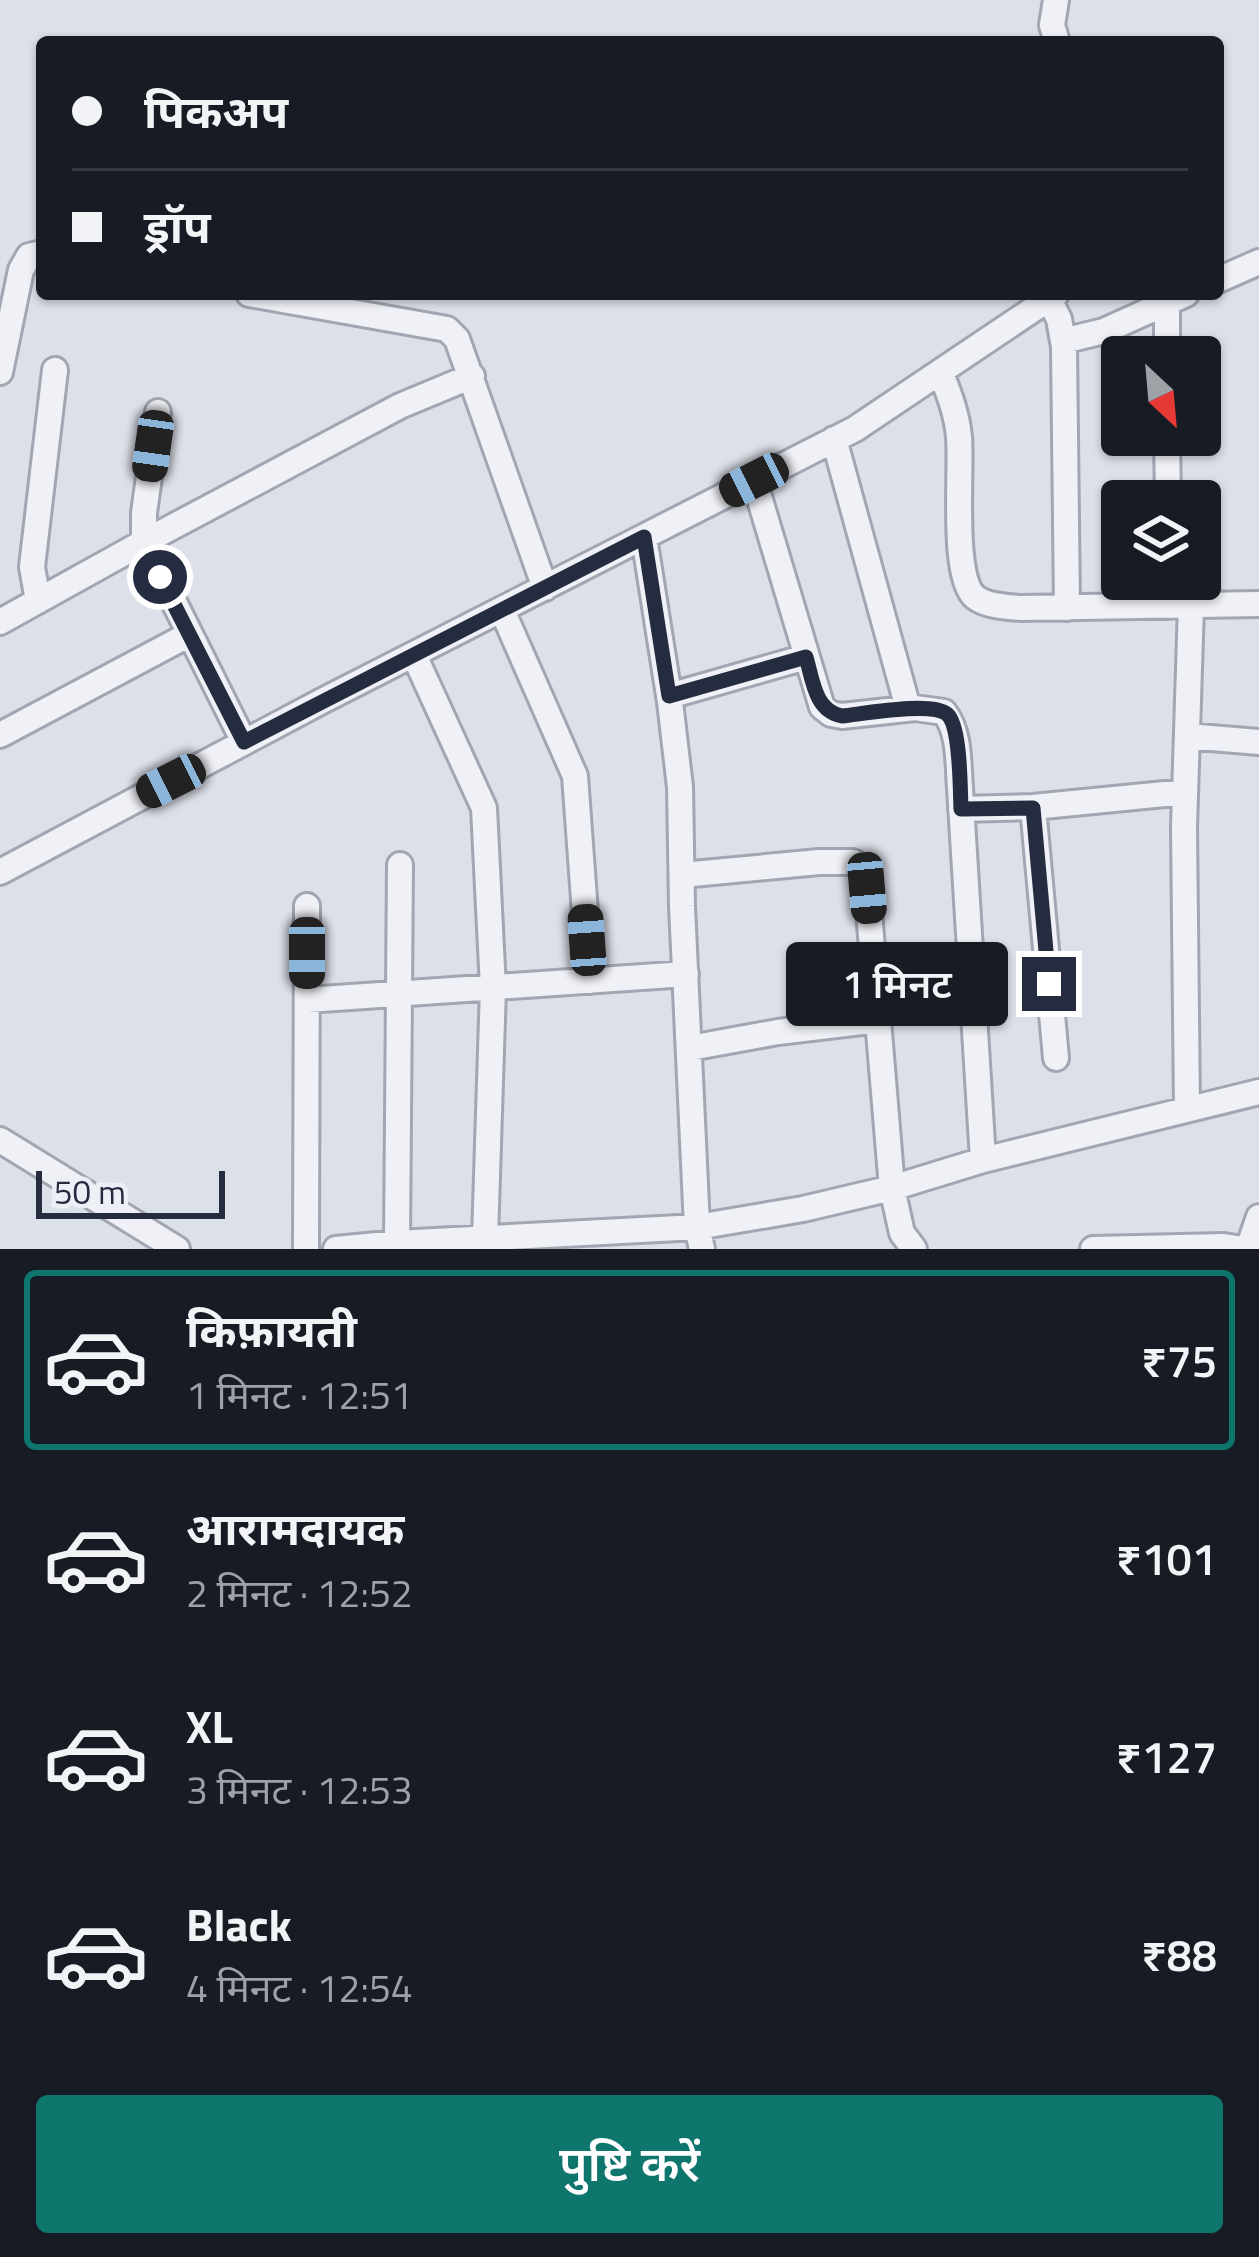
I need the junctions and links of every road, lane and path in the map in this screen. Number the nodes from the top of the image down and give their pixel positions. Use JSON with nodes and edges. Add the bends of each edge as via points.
{"nodes":[{"id":1,"x":1056,"y":0,"type":"edge"},
{"id":2,"x":1055,"y":36,"type":"edge"},
{"id":3,"x":36,"y":254,"type":"edge"},
{"id":4,"x":1259,"y":262,"type":"edge"},
{"id":5,"x":1224,"y":277,"type":"edge"},
{"id":6,"x":283,"y":300,"type":"edge"},
{"id":7,"x":1047,"y":300,"type":"edge"},
{"id":8,"x":1054,"y":300,"type":"edge"},
{"id":9,"x":1173,"y":300,"type":"edge"},
{"id":10,"x":1177,"y":300,"type":"edge"},
{"id":11,"x":1171,"y":336,"type":"edge"},
{"id":12,"x":1063,"y":341,"type":"junction"},
{"id":13,"x":55,"y":370,"type":"dead end"},
{"id":14,"x":0,"y":372,"type":"edge"},
{"id":15,"x":940,"y":373,"type":"junction"},
{"id":16,"x":472,"y":376,"type":"junction"},
{"id":17,"x":158,"y":412,"type":"dead end"},
{"id":18,"x":834,"y":439,"type":"junction"},
{"id":19,"x":754,"y":480,"type":"junction"},
{"id":20,"x":644,"y":537,"type":"junction"},
{"id":21,"x":144,"y":542,"type":"junction"},
{"id":22,"x":545,"y":588,"type":"junction"},
{"id":23,"x":1177,"y":600,"type":"edge"},
{"id":24,"x":38,"y":601,"type":"junction"},
{"id":25,"x":1259,"y":604,"type":"edge"},
{"id":26,"x":1179,"y":606,"type":"junction"},
{"id":27,"x":1067,"y":608,"type":"junction"},
{"id":28,"x":502,"y":610,"type":"junction"},
{"id":29,"x":0,"y":622,"type":"edge"},
{"id":30,"x":190,"y":634,"type":"junction"},
{"id":31,"x":414,"y":655,"type":"junction"},
{"id":32,"x":806,"y":657,"type":"junction"},
{"id":33,"x":669,"y":696,"type":"junction"},
{"id":34,"x":908,"y":708,"type":"junction"},
{"id":35,"x":0,"y":735,"type":"edge"},
{"id":36,"x":1187,"y":736,"type":"junction"},
{"id":37,"x":244,"y":742,"type":"junction"},
{"id":38,"x":1259,"y":742,"type":"edge"},
{"id":39,"x":1185,"y":792,"type":"junction"},
{"id":40,"x":1033,"y":808,"type":"junction"},
{"id":41,"x":961,"y":809,"type":"junction"},
{"id":42,"x":400,"y":865,"type":"dead end"},
{"id":43,"x":0,"y":872,"type":"edge"},
{"id":44,"x":682,"y":874,"type":"junction"},
{"id":45,"x":307,"y":906,"type":"dead end"},
{"id":46,"x":686,"y":974,"type":"junction"},
{"id":47,"x":590,"y":981,"type":"junction"},
{"id":48,"x":494,"y":988,"type":"junction"},
{"id":49,"x":399,"y":994,"type":"junction"},
{"id":50,"x":307,"y":1000,"type":"junction"},
{"id":51,"x":878,"y":1020,"type":"junction"},
{"id":52,"x":690,"y":1048,"type":"junction"},
{"id":53,"x":1056,"y":1058,"type":"dead end"},
{"id":54,"x":1259,"y":1092,"type":"edge"},
{"id":55,"x":1187,"y":1109,"type":"junction"},
{"id":56,"x":0,"y":1140,"type":"edge"},
{"id":57,"x":983,"y":1160,"type":"junction"},
{"id":58,"x":892,"y":1188,"type":"junction"},
{"id":59,"x":1259,"y":1216,"type":"edge"},
{"id":60,"x":485,"y":1238,"type":"junction"},
{"id":61,"x":600,"y":1241,"type":"edge"},
{"id":62,"x":397,"y":1243,"type":"junction"},
{"id":63,"x":701,"y":1243,"type":"edge"},
{"id":64,"x":178,"y":1249,"type":"edge"},
{"id":65,"x":306,"y":1249,"type":"edge"},
{"id":66,"x":336,"y":1249,"type":"edge"},
{"id":67,"x":914,"y":1249,"type":"edge"},
{"id":68,"x":1094,"y":1249,"type":"edge"},
{"id":69,"x":1245,"y":1249,"type":"edge"}],
"edges":[{"from":1,"to":2,"type":"street"},
{"from":3,"to":14,"type":"street","via":[[21,270]]},
{"from":4,"to":5,"type":"street"},
{"from":6,"to":16,"type":"street","via":[[447,329]]},
{"from":7,"to":15,"type":"street"},
{"from":8,"to":12,"type":"street"},
{"from":9,"to":12,"type":"street"},
{"from":10,"to":11,"type":"street"},
{"from":12,"to":27,"type":"street"},
{"from":13,"to":24,"type":"street","via":[[32,567]]},
{"from":15,"to":18,"type":"street"},
{"from":15,"to":27,"type":"street","via":[[958,421],[966,585],[998,606]]},
{"from":16,"to":21,"type":"street"},
{"from":16,"to":22,"type":"street"},
{"from":17,"to":21,"type":"street"},
{"from":18,"to":19,"type":"street"},
{"from":18,"to":34,"type":"street"},
{"from":19,"to":20,"type":"street"},
{"from":19,"to":32,"type":"street"},
{"from":20,"to":22,"type":"street"},
{"from":20,"to":33,"type":"street"},
{"from":21,"to":24,"type":"street"},
{"from":21,"to":30,"type":"street"},
{"from":22,"to":28,"type":"street"},
{"from":23,"to":26,"type":"street"},
{"from":24,"to":29,"type":"street"},
{"from":25,"to":26,"type":"street"},
{"from":26,"to":27,"type":"street"},
{"from":26,"to":36,"type":"street"},
{"from":28,"to":31,"type":"street"},
{"from":28,"to":47,"type":"street","via":[[575,776]]},
{"from":30,"to":35,"type":"street"},
{"from":30,"to":37,"type":"street"},
{"from":31,"to":37,"type":"street"},
{"from":31,"to":48,"type":"street","via":[[484,808]]},
{"from":32,"to":33,"type":"street"},
{"from":32,"to":34,"type":"street","via":[[831,714]]},
{"from":33,"to":44,"type":"street"},
{"from":34,"to":41,"type":"street","via":[[949,716]]},
{"from":36,"to":38,"type":"street"},
{"from":36,"to":39,"type":"street"},
{"from":37,"to":43,"type":"street"},
{"from":39,"to":40,"type":"street"},
{"from":39,"to":55,"type":"street"},
{"from":40,"to":41,"type":"street"},
{"from":40,"to":53,"type":"street"},
{"from":41,"to":57,"type":"street"},
{"from":42,"to":49,"type":"street"},
{"from":44,"to":46,"type":"street"},
{"from":44,"to":51,"type":"street","via":[[859,864]]},
{"from":45,"to":50,"type":"street"},
{"from":46,"to":47,"type":"street"},
{"from":46,"to":52,"type":"street"},
{"from":47,"to":48,"type":"street"},
{"from":48,"to":49,"type":"street"},
{"from":48,"to":60,"type":"street"},
{"from":49,"to":50,"type":"street"},
{"from":49,"to":62,"type":"street"},
{"from":50,"to":65,"type":"street"},
{"from":51,"to":52,"type":"street"},
{"from":51,"to":58,"type":"street"},
{"from":52,"to":63,"type":"street"},
{"from":54,"to":55,"type":"street"},
{"from":55,"to":57,"type":"street"},
{"from":56,"to":64,"type":"street"},
{"from":57,"to":58,"type":"street"},
{"from":58,"to":63,"type":"street"},
{"from":58,"to":67,"type":"street"},
{"from":59,"to":69,"type":"street"},
{"from":60,"to":61,"type":"street"},
{"from":60,"to":62,"type":"street"},
{"from":61,"to":63,"type":"street"},
{"from":62,"to":66,"type":"street"},
{"from":68,"to":69,"type":"street"}]}
